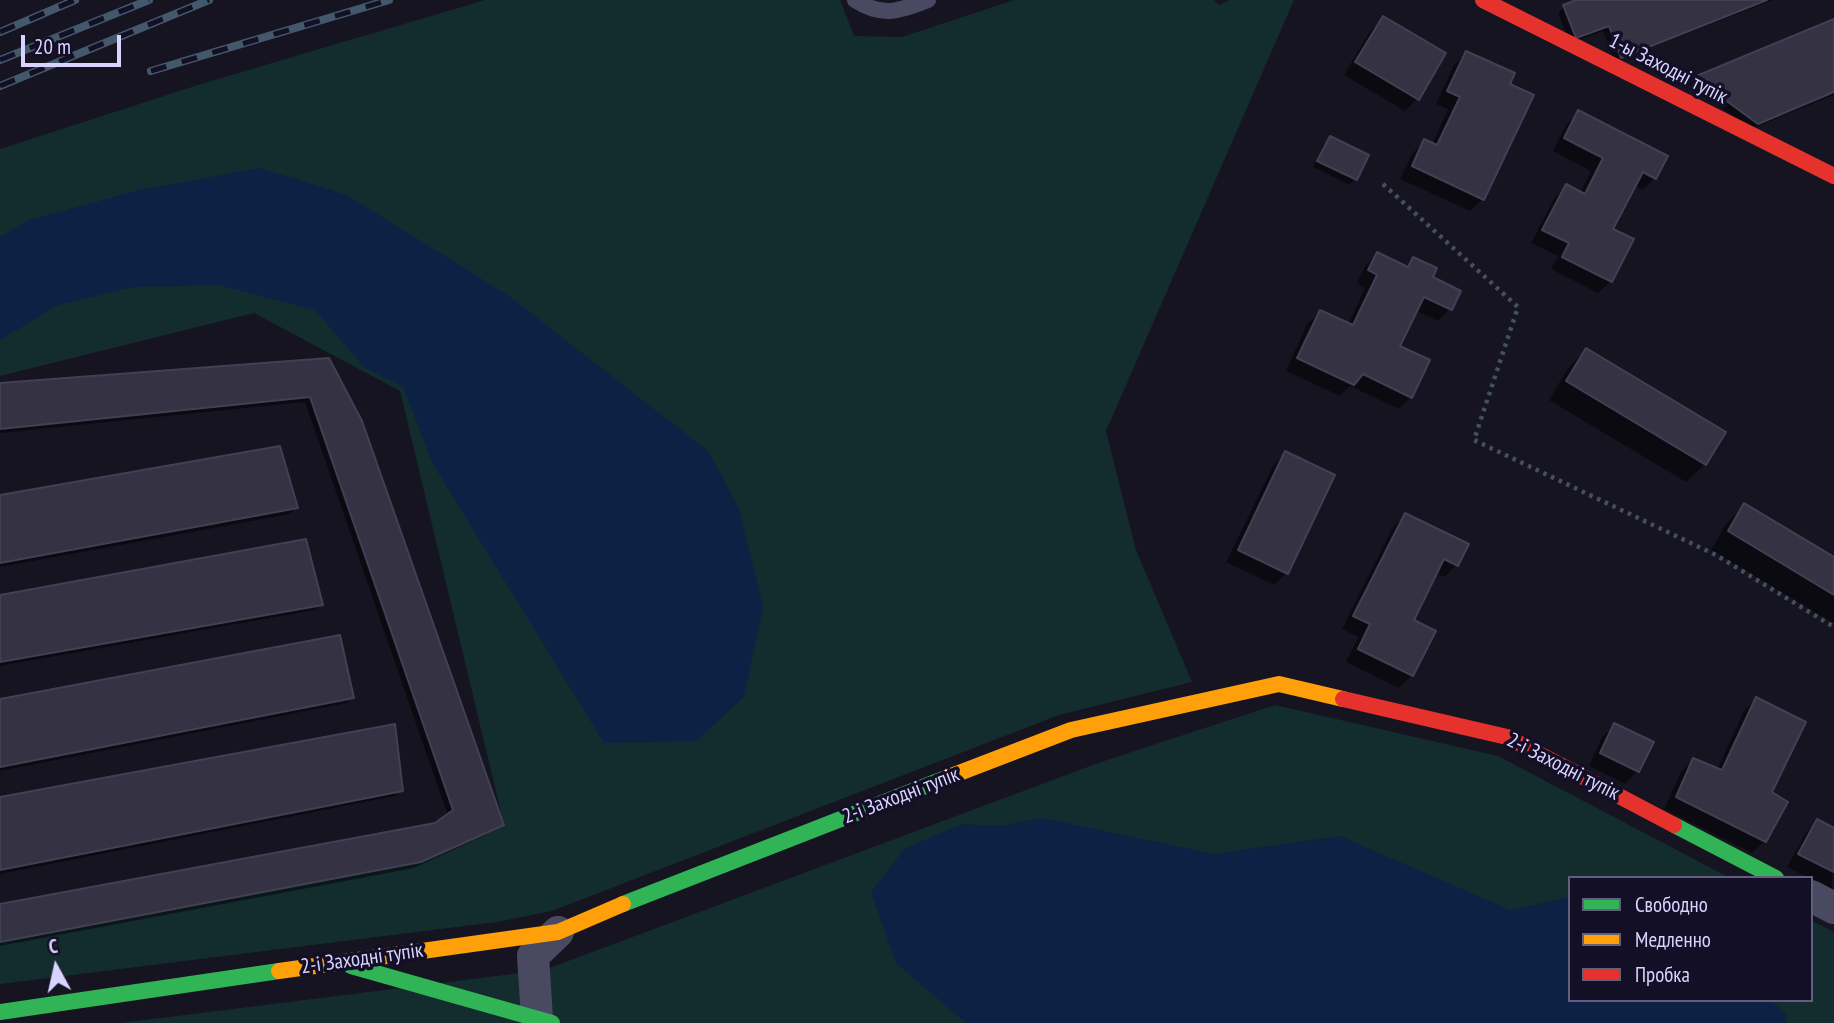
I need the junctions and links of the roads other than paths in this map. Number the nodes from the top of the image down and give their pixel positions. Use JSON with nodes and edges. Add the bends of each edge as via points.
{"nodes":[{"id":1,"x":855,"y":0,"type":"edge"},
{"id":2,"x":928,"y":0,"type":"edge"},
{"id":3,"x":1483,"y":0,"type":"edge"},
{"id":4,"x":1834,"y":176,"type":"edge"},
{"id":5,"x":1772,"y":876,"type":"edge"},
{"id":6,"x":1813,"y":897,"type":"edge"},
{"id":7,"x":1834,"y":908,"type":"edge"},
{"id":8,"x":558,"y":932,"type":"junction"},
{"id":9,"x":336,"y":962,"type":"junction"},
{"id":10,"x":0,"y":1012,"type":"edge"},
{"id":11,"x":544,"y":1020,"type":"edge"}],
"edges":[{"from":1,"to":2,"type":"lane","via":[[869,9],[896,13]]},
{"from":3,"to":4,"type":"street","name":"1-ы Заходні тупік"},
{"from":5,"to":8,"type":"street","name":"2-і Заходні тупік","via":[[1507,737],[1279,684],[1071,730]]},
{"from":6,"to":7,"type":"street"},
{"from":8,"to":9,"type":"street","name":"2-і Заходні тупік"},
{"from":8,"to":11,"type":"street","via":[[533,956]]},
{"from":9,"to":10,"type":"street","name":"2-і Заходні тупік"},
{"from":9,"to":11,"type":"street"}]}
